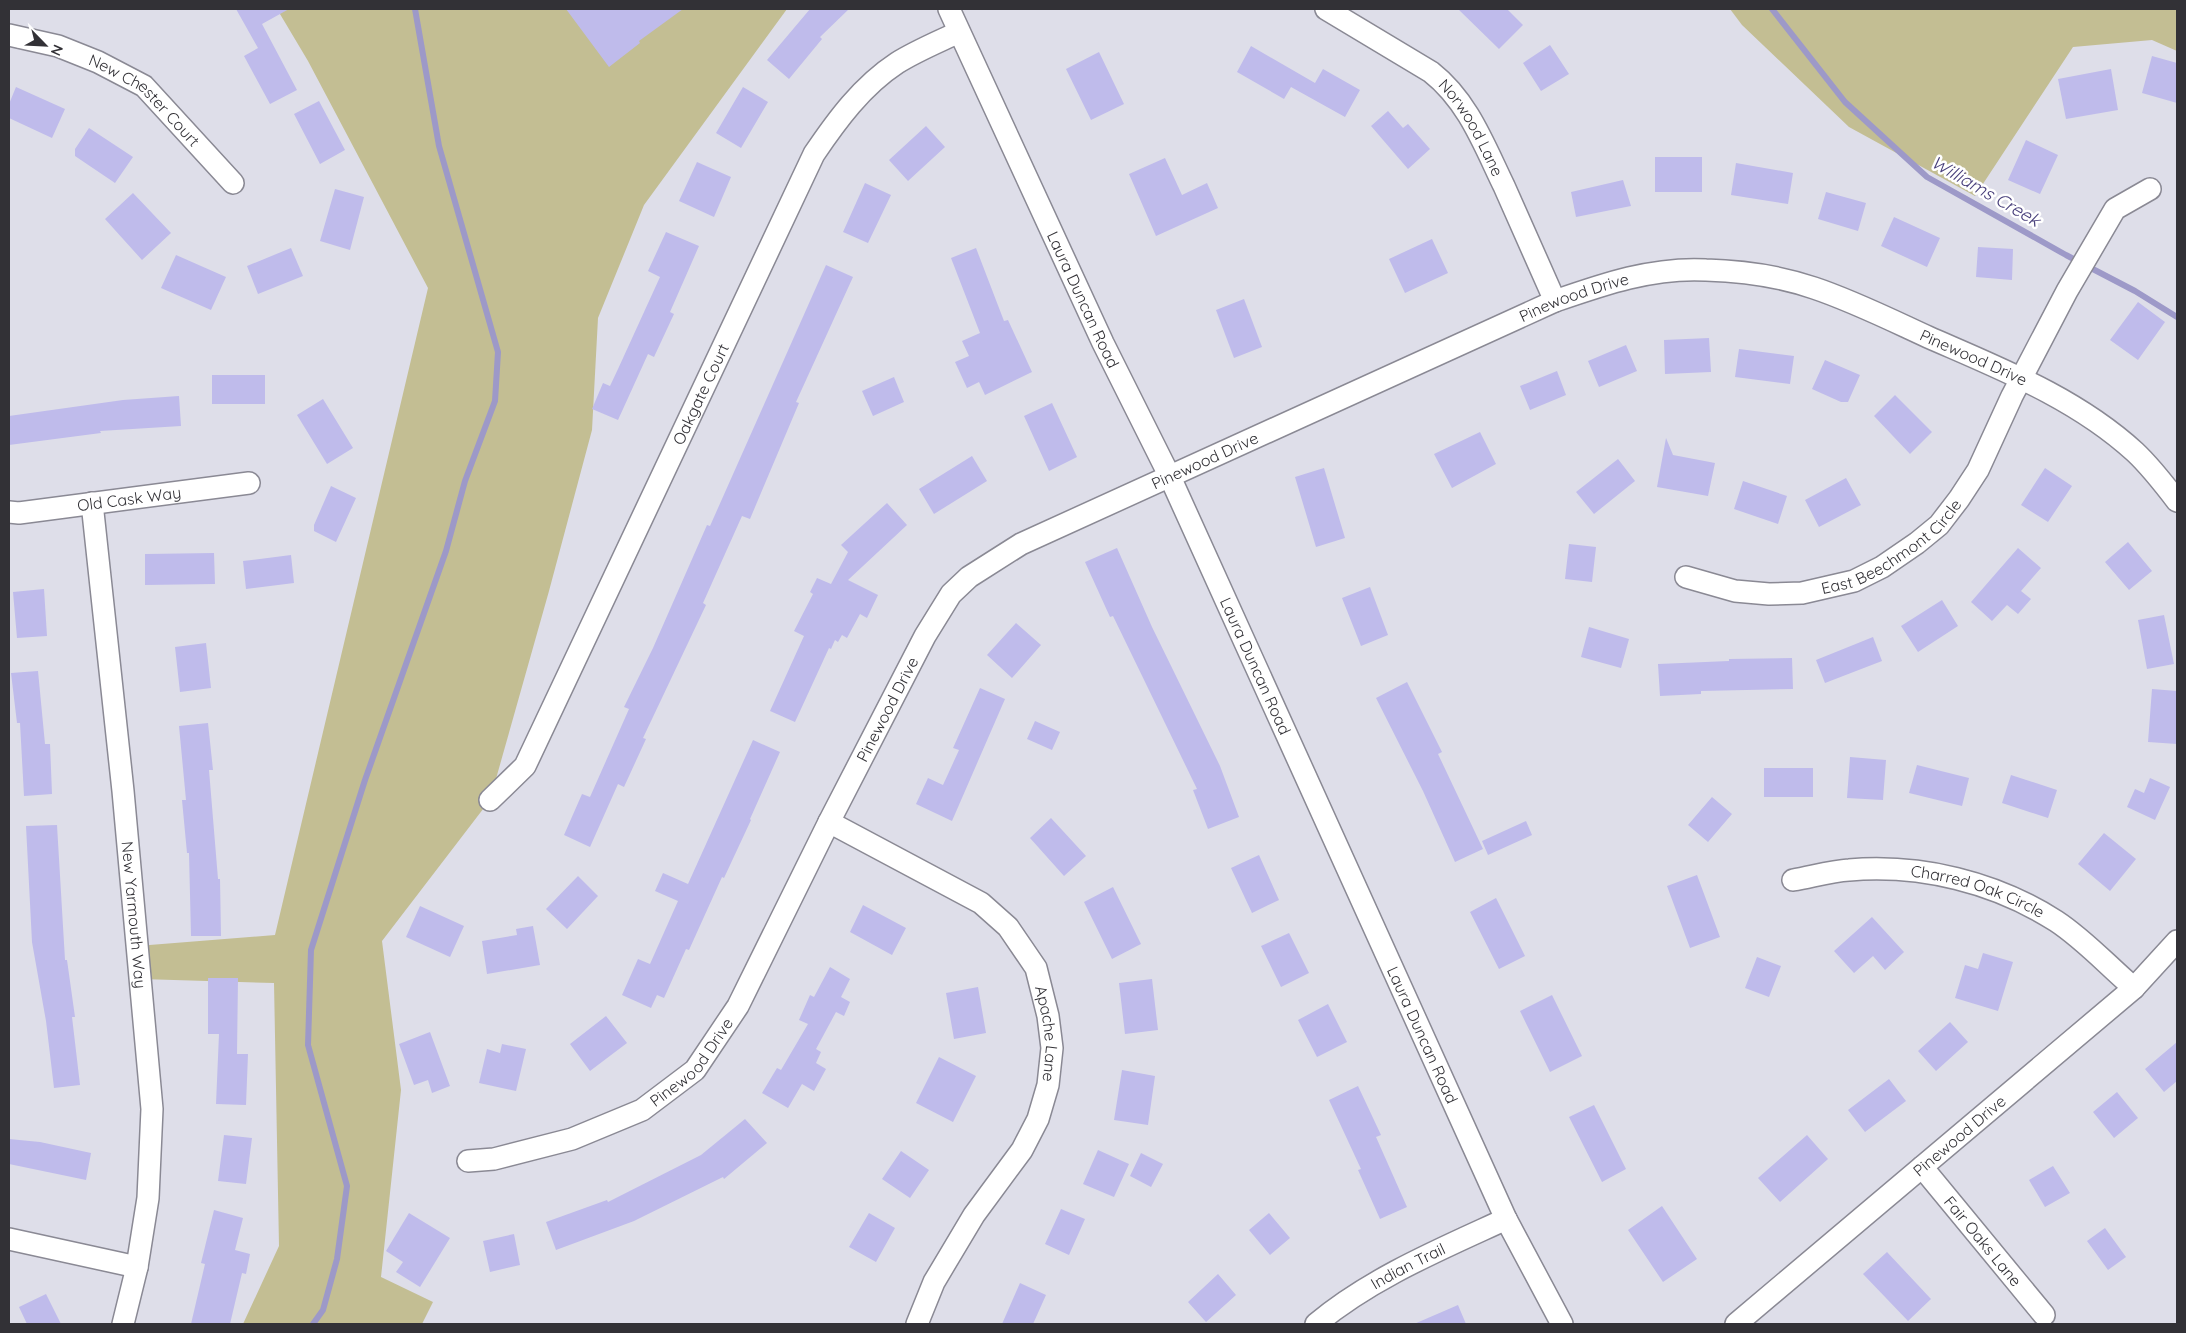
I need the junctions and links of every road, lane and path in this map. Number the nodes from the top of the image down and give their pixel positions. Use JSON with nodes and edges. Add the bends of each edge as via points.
{"nodes":[{"id":1,"x":948,"y":9,"type":"edge"},
{"id":2,"x":1326,"y":9,"type":"edge"},
{"id":3,"x":959,"y":32,"type":"junction"},
{"id":4,"x":9,"y":36,"type":"edge"},
{"id":5,"x":233,"y":183,"type":"dead end"},
{"id":6,"x":2150,"y":189,"type":"dead end"},
{"id":7,"x":1555,"y":302,"type":"junction"},
{"id":8,"x":2022,"y":378,"type":"junction"},
{"id":9,"x":1170,"y":476,"type":"junction"},
{"id":10,"x":249,"y":483,"type":"dead end"},
{"id":11,"x":2177,"y":501,"type":"edge"},
{"id":12,"x":92,"y":503,"type":"junction"},
{"id":13,"x":9,"y":512,"type":"edge"},
{"id":14,"x":1686,"y":578,"type":"dead end"},
{"id":15,"x":490,"y":800,"type":"dead end"},
{"id":16,"x":829,"y":822,"type":"junction"},
{"id":17,"x":1793,"y":880,"type":"dead end"},
{"id":18,"x":2177,"y":941,"type":"edge"},
{"id":19,"x":2134,"y":988,"type":"junction"},
{"id":20,"x":468,"y":1161,"type":"dead end"},
{"id":21,"x":1922,"y":1168,"type":"junction"},
{"id":22,"x":1506,"y":1219,"type":"junction"},
{"id":23,"x":9,"y":1239,"type":"edge"},
{"id":24,"x":136,"y":1267,"type":"junction"},
{"id":25,"x":2044,"y":1315,"type":"dead end"},
{"id":26,"x":124,"y":1324,"type":"edge"},
{"id":27,"x":917,"y":1324,"type":"edge"},
{"id":28,"x":1316,"y":1324,"type":"edge"},
{"id":29,"x":1562,"y":1324,"type":"edge"},
{"id":30,"x":1736,"y":1324,"type":"edge"}],
"edges":[{"from":1,"to":3,"type":"street","name":"Laura Duncan Road"},
{"from":2,"to":7,"type":"street","name":"Norwood Lane","via":[[1431,72],[1460,101],[1488,151]]},
{"from":3,"to":9,"type":"street","name":"Laura Duncan Road","via":[[1104,343]]},
{"from":3,"to":15,"type":"street","name":"Oakgate Court","via":[[896,64],[858,96],[814,154],[525,766]]},
{"from":4,"to":5,"type":"street","name":"New Chester Court","via":[[66,49],[144,86]]},
{"from":6,"to":8,"type":"street","name":"East Beechmont Circle","via":[[2115,209],[2067,291]]},
{"from":7,"to":8,"type":"street","name":"Pinewood Drive","via":[[1609,283],[1666,271],[1743,272],[1813,287]]},
{"from":7,"to":9,"type":"street","name":"Pinewood Drive"},
{"from":8,"to":11,"type":"street","name":"Pinewood Drive","via":[[2080,410],[2136,453]]},
{"from":8,"to":14,"type":"street","name":"East Beechmont Circle","via":[[1960,500],[1939,525],[1882,567],[1854,581],[1802,593],[1735,591]]},
{"from":9,"to":16,"type":"street","name":"Pinewood Drive","via":[[1021,544],[969,577],[952,594],[925,636]]},
{"from":9,"to":22,"type":"street","name":"Laura Duncan Road"},
{"from":10,"to":12,"type":"street","name":"Old Cask Way"},
{"from":12,"to":13,"type":"street","name":"Old Cask Way"},
{"from":12,"to":24,"type":"street","name":"New Yarmouth Way","via":[[152,1109],[148,1198]]},
{"from":16,"to":20,"type":"street","name":"Pinewood Drive","via":[[738,1006],[695,1070],[642,1110],[572,1139],[494,1159]]},
{"from":16,"to":27,"type":"street","name":"Apache Lane","via":[[982,903],[1008,927],[1036,968],[1048,1016],[1052,1048],[1048,1085],[1038,1119],[1022,1150],[974,1215],[934,1282]]},
{"from":17,"to":19,"type":"street","name":"Charred Oak Circle","via":[[1848,870],[1885,869],[1925,872],[1997,890],[2056,921]]},
{"from":18,"to":19,"type":"street","name":"Pinewood Drive"},
{"from":19,"to":21,"type":"street","name":"Pinewood Drive"},
{"from":21,"to":25,"type":"street","name":"Fair Oaks Lane"},
{"from":21,"to":30,"type":"street","name":"Pinewood Drive"},
{"from":22,"to":28,"type":"street","name":"Indian Trail","via":[[1394,1273],[1337,1307]]},
{"from":22,"to":29,"type":"street","name":"Laura Duncan Road"},
{"from":23,"to":24,"type":"street"},
{"from":24,"to":26,"type":"street","name":"New Yarmouth Way"}]}
